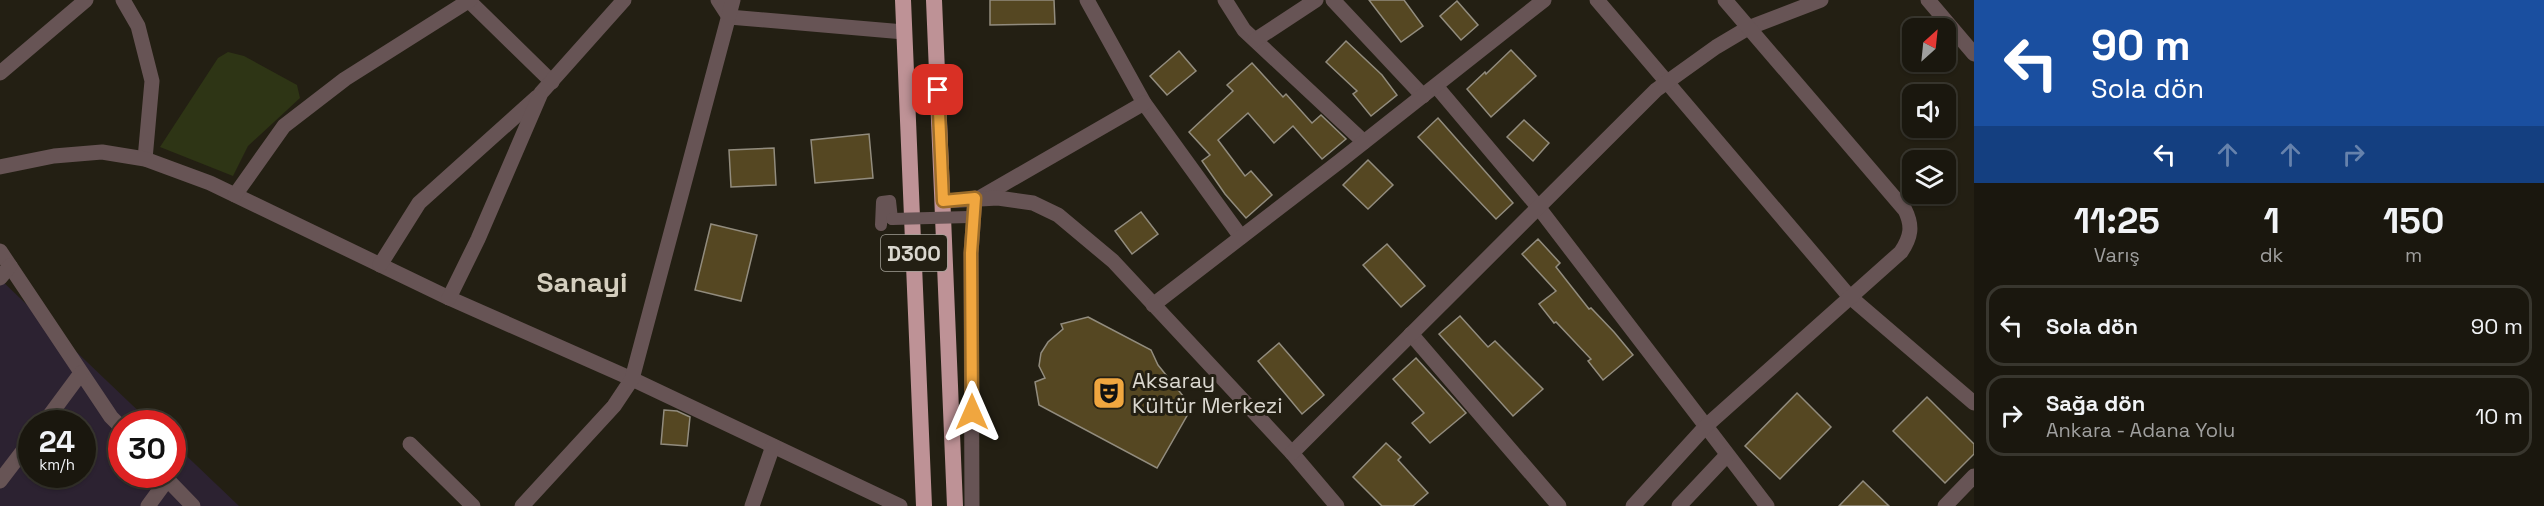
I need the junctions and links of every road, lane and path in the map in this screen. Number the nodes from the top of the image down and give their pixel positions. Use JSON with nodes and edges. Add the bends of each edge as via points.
{"nodes":[{"id":1,"x":86,"y":0,"type":"edge"},
{"id":2,"x":123,"y":0,"type":"edge"},
{"id":3,"x":469,"y":0,"type":"edge"},
{"id":4,"x":624,"y":0,"type":"edge"},
{"id":5,"x":718,"y":0,"type":"edge"},
{"id":6,"x":733,"y":0,"type":"edge"},
{"id":7,"x":903,"y":0,"type":"edge"},
{"id":8,"x":934,"y":0,"type":"edge"},
{"id":9,"x":1087,"y":0,"type":"edge"},
{"id":10,"x":1225,"y":0,"type":"edge"},
{"id":11,"x":1316,"y":0,"type":"edge"},
{"id":12,"x":1333,"y":0,"type":"edge"},
{"id":13,"x":1544,"y":0,"type":"edge"},
{"id":14,"x":1597,"y":0,"type":"edge"},
{"id":15,"x":1725,"y":0,"type":"edge"},
{"id":16,"x":1821,"y":0,"type":"edge"},
{"id":17,"x":1928,"y":0,"type":"edge"},
{"id":18,"x":729,"y":17,"type":"junction"},
{"id":19,"x":1748,"y":28,"type":"junction"},
{"id":20,"x":904,"y":32,"type":"junction"},
{"id":21,"x":1255,"y":40,"type":"junction"},
{"id":22,"x":1974,"y":54,"type":"edge"},
{"id":23,"x":0,"y":73,"type":"edge"},
{"id":24,"x":1666,"y":83,"type":"junction"},
{"id":25,"x":1436,"y":86,"type":"junction"},
{"id":26,"x":546,"y":88,"type":"junction"},
{"id":27,"x":1423,"y":96,"type":"junction"},
{"id":28,"x":1144,"y":103,"type":"junction"},
{"id":29,"x":1365,"y":142,"type":"junction"},
{"id":30,"x":145,"y":159,"type":"junction"},
{"id":31,"x":0,"y":167,"type":"edge"},
{"id":32,"x":236,"y":195,"type":"junction"},
{"id":33,"x":977,"y":198,"type":"junction"},
{"id":34,"x":943,"y":201,"type":"junction"},
{"id":35,"x":1539,"y":208,"type":"junction"},
{"id":36,"x":886,"y":222,"type":"dead end"},
{"id":37,"x":1241,"y":237,"type":"junction"},
{"id":38,"x":0,"y":251,"type":"edge"},
{"id":39,"x":971,"y":253,"type":"junction"},
{"id":40,"x":380,"y":265,"type":"junction"},
{"id":41,"x":5,"y":272,"type":"edge"},
{"id":42,"x":1849,"y":296,"type":"junction"},
{"id":43,"x":449,"y":298,"type":"junction"},
{"id":44,"x":1153,"y":305,"type":"junction"},
{"id":45,"x":1411,"y":334,"type":"junction"},
{"id":46,"x":81,"y":373,"type":"junction"},
{"id":47,"x":632,"y":379,"type":"junction"},
{"id":48,"x":1974,"y":403,"type":"edge"},
{"id":49,"x":54,"y":410,"type":"edge"},
{"id":50,"x":109,"y":410,"type":"edge"},
{"id":51,"x":1706,"y":426,"type":"junction"},
{"id":52,"x":410,"y":444,"type":"dead end"},
{"id":53,"x":773,"y":446,"type":"junction"},
{"id":54,"x":1292,"y":453,"type":"junction"},
{"id":55,"x":1727,"y":455,"type":"junction"},
{"id":56,"x":18,"y":457,"type":"edge"},
{"id":57,"x":1974,"y":476,"type":"edge"},
{"id":58,"x":0,"y":481,"type":"edge"},
{"id":59,"x":158,"y":488,"type":"edge"},
{"id":60,"x":175,"y":488,"type":"edge"},
{"id":61,"x":148,"y":506,"type":"edge"},
{"id":62,"x":193,"y":506,"type":"edge"},
{"id":63,"x":473,"y":506,"type":"edge"},
{"id":64,"x":522,"y":506,"type":"edge"},
{"id":65,"x":752,"y":506,"type":"edge"},
{"id":66,"x":900,"y":506,"type":"edge"},
{"id":67,"x":924,"y":506,"type":"edge"},
{"id":68,"x":955,"y":506,"type":"edge"},
{"id":69,"x":972,"y":506,"type":"edge"},
{"id":70,"x":1336,"y":506,"type":"edge"},
{"id":71,"x":1559,"y":506,"type":"edge"},
{"id":72,"x":1633,"y":506,"type":"edge"},
{"id":73,"x":1679,"y":506,"type":"edge"},
{"id":74,"x":1767,"y":506,"type":"edge"},
{"id":75,"x":1945,"y":506,"type":"edge"}],
"edges":[{"from":1,"to":23,"type":"street"},
{"from":2,"to":30,"type":"street","via":[[138,26],[152,81]]},
{"from":3,"to":26,"type":"street"},
{"from":3,"to":32,"type":"street","via":[[345,79],[284,126]]},
{"from":4,"to":26,"type":"street"},
{"from":5,"to":18,"type":"street"},
{"from":6,"to":18,"type":"street"},
{"from":7,"to":20,"type":"highway","number":"D300"},
{"from":8,"to":34,"type":"highway","number":"D300"},
{"from":9,"to":28,"type":"street"},
{"from":10,"to":21,"type":"street"},
{"from":11,"to":21,"type":"street"},
{"from":12,"to":27,"type":"street"},
{"from":13,"to":25,"type":"street"},
{"from":14,"to":24,"type":"street"},
{"from":15,"to":19,"type":"street"},
{"from":16,"to":19,"type":"street"},
{"from":17,"to":22,"type":"street"},
{"from":18,"to":20,"type":"street"},
{"from":18,"to":47,"type":"street"},
{"from":19,"to":24,"type":"street"},
{"from":19,"to":42,"type":"street","via":[[1911,221],[1911,233],[1901,252]]},
{"from":20,"to":67,"type":"highway","number":"D300"},
{"from":21,"to":29,"type":"street"},
{"from":24,"to":35,"type":"street"},
{"from":24,"to":42,"type":"street"},
{"from":25,"to":27,"type":"street"},
{"from":25,"to":35,"type":"street"},
{"from":26,"to":40,"type":"street","via":[[419,202]]},
{"from":26,"to":43,"type":"street"},
{"from":27,"to":29,"type":"street"},
{"from":28,"to":33,"type":"street"},
{"from":28,"to":37,"type":"street"},
{"from":29,"to":37,"type":"street"},
{"from":30,"to":31,"type":"street","via":[[102,152],[54,156]]},
{"from":30,"to":32,"type":"street"},
{"from":32,"to":40,"type":"street"},
{"from":33,"to":34,"type":"street"},
{"from":33,"to":39,"type":"street"},
{"from":33,"to":44,"type":"street","via":[[1032,202],[1058,215],[1113,261]]},
{"from":34,"to":68,"type":"highway","number":"D300"},
{"from":35,"to":45,"type":"street"},
{"from":35,"to":51,"type":"street"},
{"from":36,"to":39,"type":"street","bridge":true,"via":[[969,217],[965,251]]},
{"from":37,"to":44,"type":"street"},
{"from":38,"to":41,"type":"street"},
{"from":39,"to":69,"type":"street"},
{"from":40,"to":43,"type":"street"},
{"from":41,"to":46,"type":"street"},
{"from":42,"to":48,"type":"street"},
{"from":42,"to":51,"type":"street"},
{"from":43,"to":47,"type":"street"},
{"from":44,"to":54,"type":"street"},
{"from":45,"to":54,"type":"street"},
{"from":45,"to":71,"type":"street"},
{"from":46,"to":49,"type":"street"},
{"from":46,"to":50,"type":"street"},
{"from":47,"to":53,"type":"street"},
{"from":47,"to":64,"type":"street","via":[[614,406]]},
{"from":51,"to":55,"type":"street"},
{"from":51,"to":72,"type":"street"},
{"from":52,"to":63,"type":"street"},
{"from":53,"to":65,"type":"street"},
{"from":53,"to":66,"type":"street"},
{"from":54,"to":70,"type":"street"},
{"from":55,"to":73,"type":"street"},
{"from":55,"to":74,"type":"street"},
{"from":56,"to":58,"type":"street"},
{"from":57,"to":75,"type":"street"},
{"from":59,"to":61,"type":"street"},
{"from":60,"to":62,"type":"street"}]}
